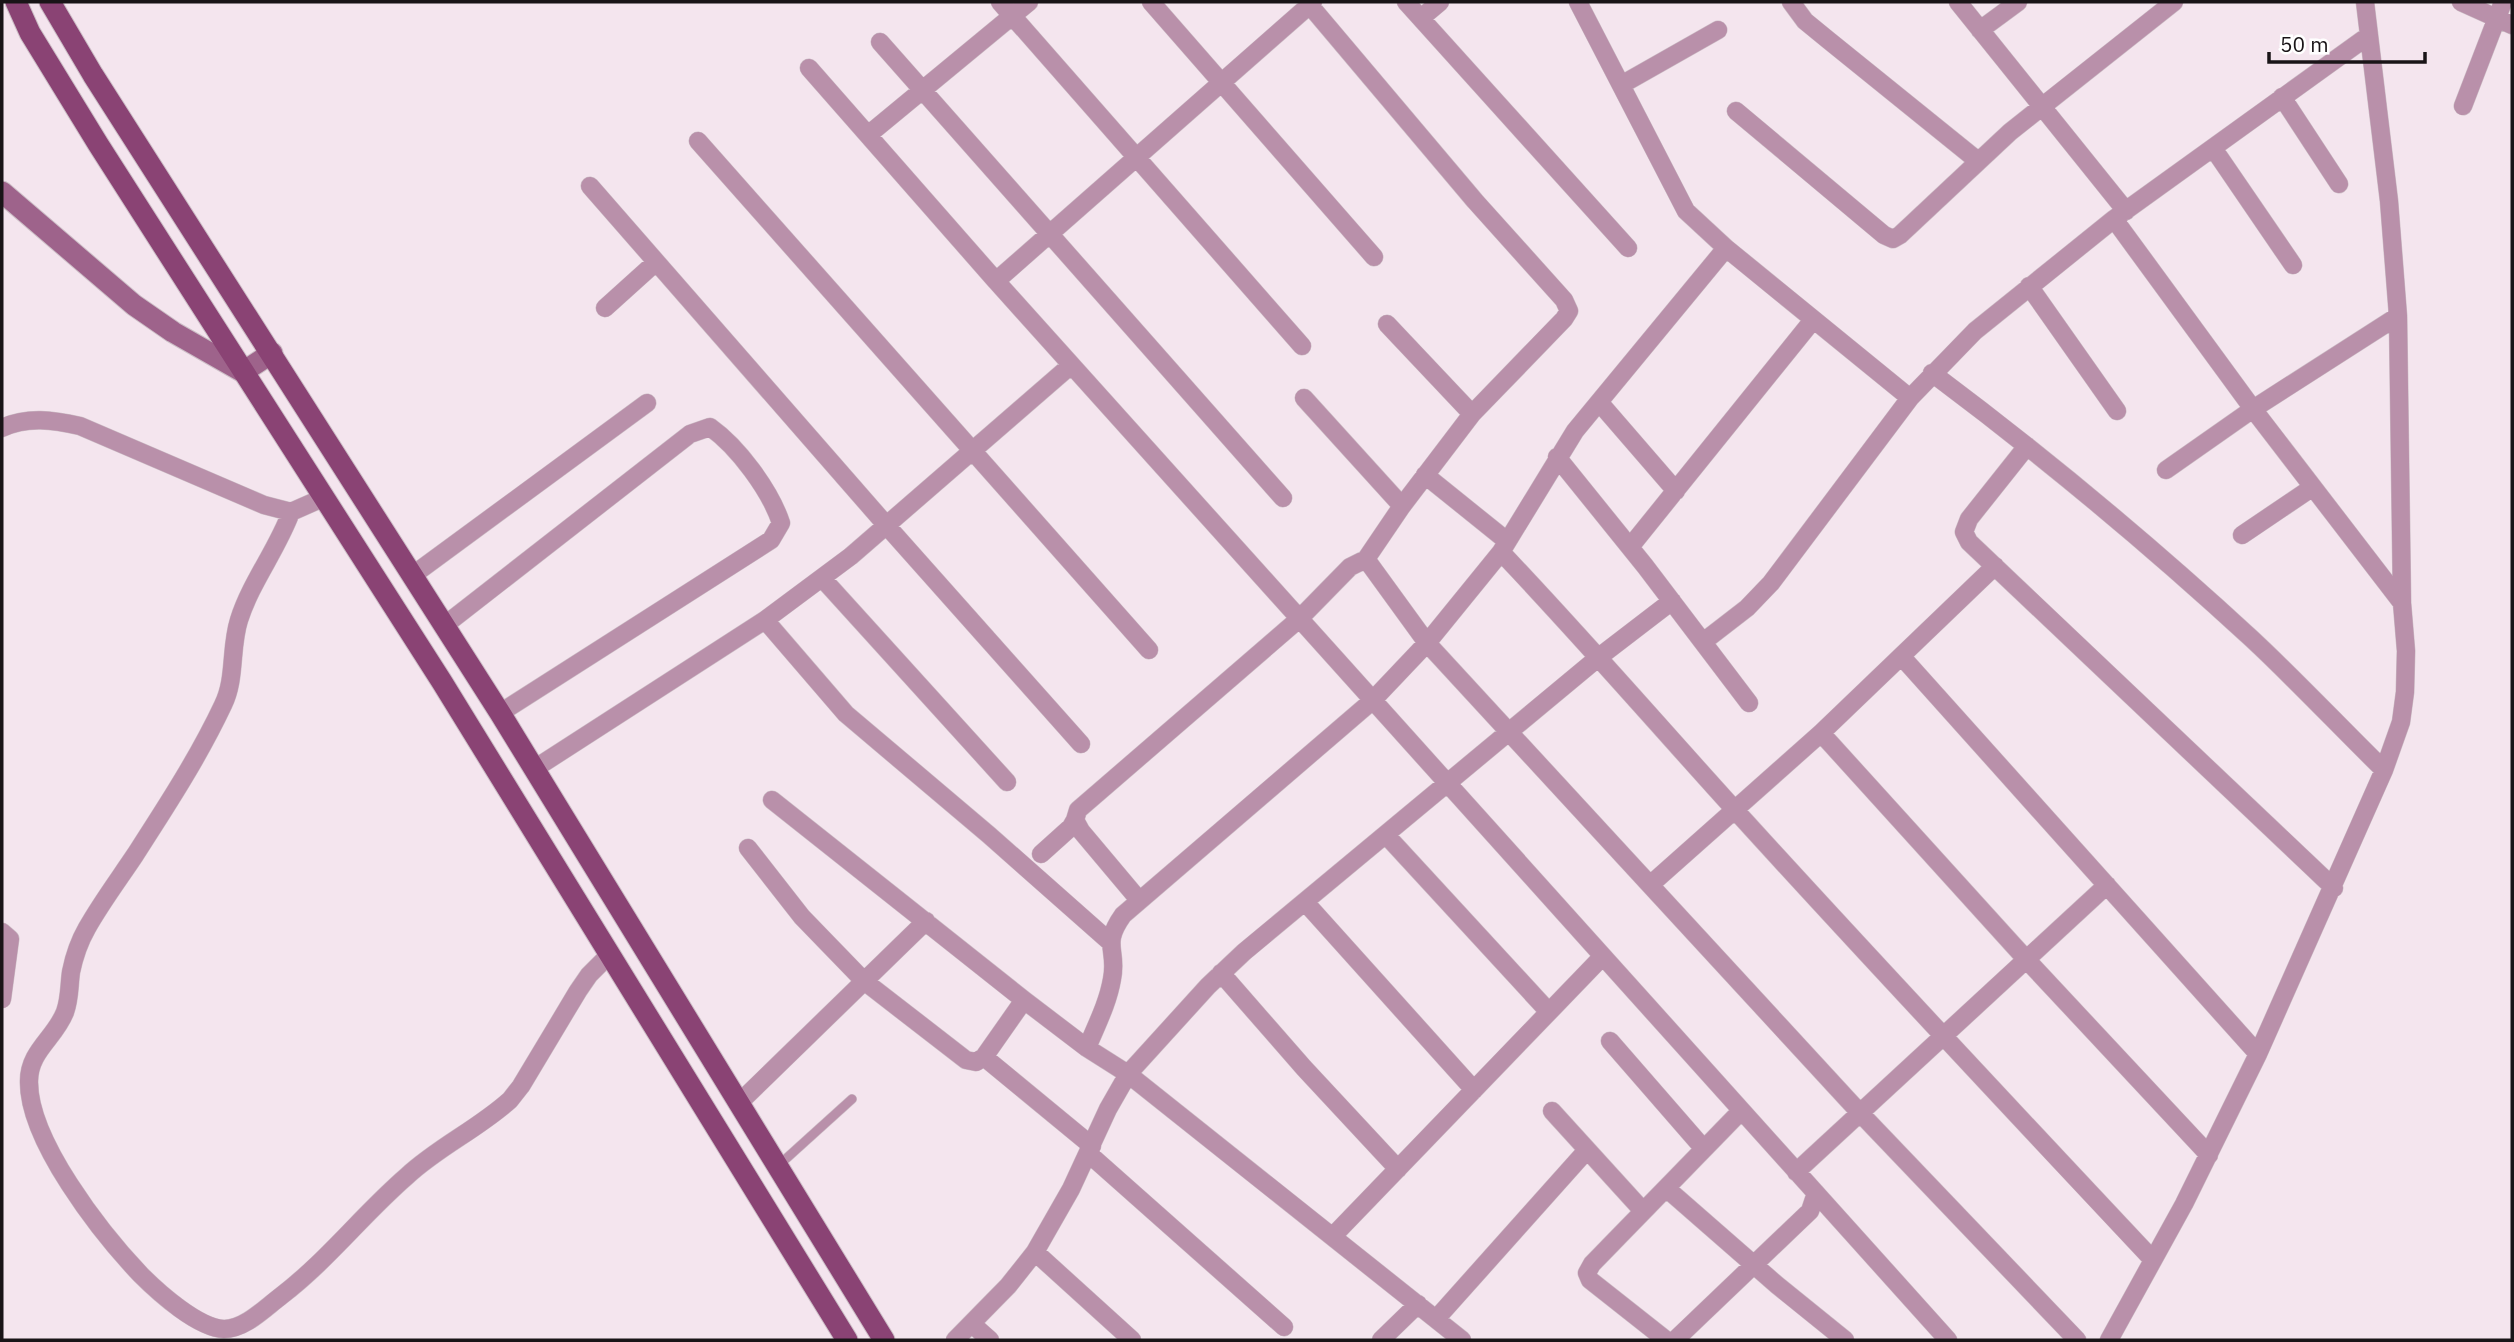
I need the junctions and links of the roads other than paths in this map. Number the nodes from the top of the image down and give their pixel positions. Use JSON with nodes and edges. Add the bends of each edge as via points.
{"nodes":[{"id":1,"x":16,"y":2,"type":"edge"},
{"id":2,"x":50,"y":2,"type":"edge"},
{"id":3,"x":999,"y":2,"type":"edge"},
{"id":4,"x":1029,"y":2,"type":"edge"},
{"id":5,"x":1151,"y":2,"type":"edge"},
{"id":6,"x":1406,"y":2,"type":"edge"},
{"id":7,"x":1440,"y":2,"type":"edge"},
{"id":8,"x":1578,"y":2,"type":"edge"},
{"id":9,"x":1791,"y":2,"type":"edge"},
{"id":10,"x":1958,"y":2,"type":"edge"},
{"id":11,"x":2018,"y":2,"type":"edge"},
{"id":12,"x":2365,"y":2,"type":"edge"},
{"id":13,"x":2461,"y":2,"type":"edge"},
{"id":14,"x":1310,"y":3,"type":"edge"},
{"id":15,"x":2164,"y":5,"type":"edge"},
{"id":16,"x":2504,"y":15,"type":"edge"},
{"id":17,"x":1013,"y":16,"type":"junction"},
{"id":18,"x":1421,"y":18,"type":"junction"},
{"id":19,"x":1718,"y":30,"type":"dead end"},
{"id":20,"x":1980,"y":30,"type":"junction"},
{"id":21,"x":2368,"y":36,"type":"junction"},
{"id":22,"x":880,"y":42,"type":"dead end"},
{"id":23,"x":809,"y":68,"type":"dead end"},
{"id":24,"x":1222,"y":82,"type":"junction"},
{"id":25,"x":1621,"y":85,"type":"junction"},
{"id":26,"x":923,"y":89,"type":"junction"},
{"id":27,"x":2283,"y":97,"type":"junction"},
{"id":28,"x":2463,"y":106,"type":"dead end"},
{"id":29,"x":2040,"y":107,"type":"junction"},
{"id":30,"x":1736,"y":111,"type":"dead end"},
{"id":31,"x":868,"y":135,"type":"junction"},
{"id":32,"x":698,"y":141,"type":"dead end"},
{"id":33,"x":2213,"y":148,"type":"junction"},
{"id":34,"x":1136,"y":159,"type":"junction"},
{"id":35,"x":1978,"y":161,"type":"junction"},
{"id":36,"x":2339,"y":184,"type":"dead end"},
{"id":37,"x":590,"y":186,"type":"dead end"},
{"id":38,"x":2,"y":192,"type":"edge"},
{"id":39,"x":2120,"y":215,"type":"junction"},
{"id":40,"x":1051,"y":234,"type":"junction"},
{"id":41,"x":1628,"y":248,"type":"dead end"},
{"id":42,"x":1726,"y":248,"type":"junction"},
{"id":43,"x":1374,"y":257,"type":"dead end"},
{"id":44,"x":656,"y":262,"type":"junction"},
{"id":45,"x":2293,"y":265,"type":"dead end"},
{"id":46,"x":996,"y":281,"type":"junction"},
{"id":47,"x":2029,"y":286,"type":"junction"},
{"id":48,"x":605,"y":309,"type":"dead end"},
{"id":49,"x":2398,"y":316,"type":"junction"},
{"id":50,"x":1813,"y":320,"type":"junction"},
{"id":51,"x":1387,"y":324,"type":"dead end"},
{"id":52,"x":1302,"y":346,"type":"dead end"},
{"id":53,"x":272,"y":353,"type":"junction"},
{"id":54,"x":1070,"y":366,"type":"junction"},
{"id":55,"x":243,"y":372,"type":"junction"},
{"id":56,"x":1932,"y":373,"type":"junction"},
{"id":57,"x":1304,"y":398,"type":"dead end"},
{"id":58,"x":1910,"y":398,"type":"junction"},
{"id":59,"x":1599,"y":402,"type":"junction"},
{"id":60,"x":647,"y":403,"type":"dead end"},
{"id":61,"x":2253,"y":409,"type":"junction"},
{"id":62,"x":2117,"y":411,"type":"dead end"},
{"id":63,"x":1472,"y":414,"type":"junction"},
{"id":64,"x":2,"y":428,"type":"edge"},
{"id":65,"x":2027,"y":446,"type":"junction"},
{"id":66,"x":973,"y":450,"type":"junction"},
{"id":67,"x":1558,"y":457,"type":"junction"},
{"id":68,"x":2166,"y":470,"type":"dead end"},
{"id":69,"x":1425,"y":475,"type":"junction"},
{"id":70,"x":2313,"y":487,"type":"junction"},
{"id":71,"x":1676,"y":491,"type":"junction"},
{"id":72,"x":325,"y":497,"type":"junction"},
{"id":73,"x":1283,"y":498,"type":"dead end"},
{"id":74,"x":1402,"y":506,"type":"junction"},
{"id":75,"x":291,"y":512,"type":"junction"},
{"id":76,"x":887,"y":526,"type":"junction"},
{"id":77,"x":2242,"y":535,"type":"dead end"},
{"id":78,"x":1504,"y":547,"type":"junction"},
{"id":79,"x":1630,"y":547,"type":"junction"},
{"id":80,"x":1366,"y":559,"type":"junction"},
{"id":81,"x":1995,"y":566,"type":"junction"},
{"id":82,"x":413,"y":575,"type":"junction"},
{"id":83,"x":822,"y":578,"type":"junction"},
{"id":84,"x":1672,"y":601,"type":"junction"},
{"id":85,"x":2402,"y":603,"type":"junction"},
{"id":86,"x":1299,"y":619,"type":"junction"},
{"id":87,"x":765,"y":620,"type":"junction"},
{"id":88,"x":445,"y":625,"type":"junction"},
{"id":89,"x":1703,"y":642,"type":"junction"},
{"id":90,"x":1427,"y":643,"type":"junction"},
{"id":91,"x":1149,"y":650,"type":"dead end"},
{"id":92,"x":1599,"y":657,"type":"junction"},
{"id":93,"x":1902,"y":657,"type":"junction"},
{"id":94,"x":1372,"y":701,"type":"junction"},
{"id":95,"x":1749,"y":703,"type":"dead end"},
{"id":96,"x":500,"y":713,"type":"junction"},
{"id":97,"x":1508,"y":732,"type":"junction"},
{"id":98,"x":1821,"y":733,"type":"junction"},
{"id":99,"x":1081,"y":744,"type":"dead end"},
{"id":100,"x":534,"y":769,"type":"junction"},
{"id":101,"x":2384,"y":771,"type":"junction"},
{"id":102,"x":1007,"y":782,"type":"dead end"},
{"id":103,"x":1447,"y":784,"type":"junction"},
{"id":104,"x":772,"y":800,"type":"dead end"},
{"id":105,"x":1735,"y":810,"type":"junction"},
{"id":106,"x":1075,"y":820,"type":"junction"},
{"id":107,"x":1386,"y":835,"type":"junction"},
{"id":108,"x":748,"y":848,"type":"dead end"},
{"id":109,"x":1041,"y":854,"type":"dead end"},
{"id":110,"x":1650,"y":885,"type":"junction"},
{"id":111,"x":2107,"y":885,"type":"junction"},
{"id":112,"x":2334,"y":887,"type":"junction"},
{"id":113,"x":1139,"y":900,"type":"junction"},
{"id":114,"x":1305,"y":902,"type":"junction"},
{"id":115,"x":926,"y":921,"type":"junction"},
{"id":116,"x":2,"y":932,"type":"edge"},
{"id":117,"x":1110,"y":942,"type":"junction"},
{"id":118,"x":610,"y":954,"type":"junction"},
{"id":119,"x":1602,"y":957,"type":"junction"},
{"id":120,"x":2025,"y":958,"type":"junction"},
{"id":121,"x":1221,"y":973,"type":"junction"},
{"id":122,"x":864,"y":981,"type":"junction"},
{"id":123,"x":2,"y":999,"type":"edge"},
{"id":124,"x":1024,"y":1000,"type":"junction"},
{"id":125,"x":1549,"y":1012,"type":"junction"},
{"id":126,"x":1943,"y":1036,"type":"junction"},
{"id":127,"x":1610,"y":1041,"type":"dead end"},
{"id":128,"x":1087,"y":1048,"type":"junction"},
{"id":129,"x":2258,"y":1054,"type":"junction"},
{"id":130,"x":984,"y":1057,"type":"junction"},
{"id":131,"x":1128,"y":1074,"type":"junction"},
{"id":132,"x":1474,"y":1090,"type":"junction"},
{"id":133,"x":852,"y":1098,"type":"dead end"},
{"id":134,"x":739,"y":1103,"type":"junction"},
{"id":135,"x":1552,"y":1111,"type":"dead end"},
{"id":136,"x":1741,"y":1111,"type":"junction"},
{"id":137,"x":1861,"y":1114,"type":"junction"},
{"id":138,"x":1704,"y":1149,"type":"junction"},
{"id":139,"x":1090,"y":1150,"type":"junction"},
{"id":140,"x":1587,"y":1150,"type":"junction"},
{"id":141,"x":2209,"y":1155,"type":"junction"},
{"id":142,"x":778,"y":1166,"type":"junction"},
{"id":143,"x":1398,"y":1168,"type":"junction"},
{"id":144,"x":1796,"y":1172,"type":"junction"},
{"id":145,"x":1666,"y":1188,"type":"junction"},
{"id":146,"x":1816,"y":1193,"type":"junction"},
{"id":147,"x":1643,"y":1211,"type":"junction"},
{"id":148,"x":1333,"y":1236,"type":"junction"},
{"id":149,"x":1035,"y":1252,"type":"junction"},
{"id":150,"x":2153,"y":1260,"type":"junction"},
{"id":151,"x":1755,"y":1266,"type":"junction"},
{"id":152,"x":1418,"y":1304,"type":"junction"},
{"id":153,"x":1436,"y":1319,"type":"junction"},
{"id":154,"x":972,"y":1324,"type":"junction"},
{"id":155,"x":1284,"y":1327,"type":"dead end"},
{"id":156,"x":220,"y":1335,"type":"edge"},
{"id":157,"x":1939,"y":1337,"type":"edge"},
{"id":158,"x":847,"y":1340,"type":"edge"},
{"id":159,"x":884,"y":1340,"type":"edge"},
{"id":160,"x":955,"y":1340,"type":"edge"},
{"id":161,"x":990,"y":1340,"type":"edge"},
{"id":162,"x":1132,"y":1340,"type":"edge"},
{"id":163,"x":1381,"y":1340,"type":"edge"},
{"id":164,"x":1462,"y":1340,"type":"edge"},
{"id":165,"x":1666,"y":1340,"type":"edge"},
{"id":166,"x":1675,"y":1340,"type":"edge"},
{"id":167,"x":1845,"y":1340,"type":"edge"},
{"id":168,"x":2077,"y":1340,"type":"edge"},
{"id":169,"x":2109,"y":1340,"type":"edge"}],
"edges":[{"from":1,"to":55,"type":"main road","via":[[97,144]]},
{"from":2,"to":53,"type":"main road"},
{"from":3,"to":17,"type":"street"},
{"from":4,"to":17,"type":"street"},
{"from":5,"to":24,"type":"street"},
{"from":6,"to":18,"type":"street"},
{"from":7,"to":18,"type":"street"},
{"from":8,"to":25,"type":"street"},
{"from":9,"to":35,"type":"street","via":[[1805,21]]},
{"from":10,"to":20,"type":"street"},
{"from":11,"to":20,"type":"street"},
{"from":12,"to":21,"type":"street"},
{"from":13,"to":16,"type":"street"},
{"from":14,"to":24,"type":"street"},
{"from":14,"to":63,"type":"street","via":[[1475,201],[1564,299],[1569,311]]},
{"from":15,"to":29,"type":"street"},
{"from":16,"to":28,"type":"street"},
{"from":17,"to":26,"type":"street"},
{"from":17,"to":34,"type":"street"},
{"from":18,"to":41,"type":"street"},
{"from":19,"to":25,"type":"street"},
{"from":20,"to":29,"type":"street"},
{"from":21,"to":27,"type":"street"},
{"from":21,"to":49,"type":"street"},
{"from":22,"to":26,"type":"street"},
{"from":23,"to":31,"type":"street"},
{"from":24,"to":34,"type":"street"},
{"from":24,"to":43,"type":"street"},
{"from":25,"to":42,"type":"street","via":[[1686,211]]},
{"from":26,"to":31,"type":"street"},
{"from":26,"to":40,"type":"street"},
{"from":27,"to":33,"type":"street"},
{"from":27,"to":36,"type":"street"},
{"from":29,"to":35,"type":"street"},
{"from":29,"to":39,"type":"street"},
{"from":30,"to":35,"type":"street","via":[[1892,239]]},
{"from":31,"to":46,"type":"street"},
{"from":32,"to":66,"type":"street"},
{"from":33,"to":39,"type":"street"},
{"from":33,"to":45,"type":"street"},
{"from":34,"to":40,"type":"street"},
{"from":34,"to":52,"type":"street"},
{"from":37,"to":44,"type":"street"},
{"from":38,"to":55,"type":"street","via":[[134,305]]},
{"from":39,"to":47,"type":"street"},
{"from":39,"to":61,"type":"street"},
{"from":40,"to":46,"type":"street"},
{"from":40,"to":73,"type":"street"},
{"from":42,"to":50,"type":"street"},
{"from":42,"to":59,"type":"street"},
{"from":44,"to":48,"type":"street"},
{"from":44,"to":76,"type":"street"},
{"from":46,"to":54,"type":"street"},
{"from":47,"to":56,"type":"street"},
{"from":47,"to":62,"type":"street"},
{"from":49,"to":61,"type":"street"},
{"from":49,"to":85,"type":"street"},
{"from":50,"to":58,"type":"street"},
{"from":50,"to":71,"type":"street"},
{"from":51,"to":63,"type":"street"},
{"from":53,"to":55,"type":"street"},
{"from":53,"to":82,"type":"main road"},
{"from":54,"to":66,"type":"street"},
{"from":54,"to":86,"type":"street"},
{"from":55,"to":72,"type":"main road"},
{"from":56,"to":58,"type":"street"},
{"from":56,"to":65,"type":"street"},
{"from":57,"to":74,"type":"street"},
{"from":58,"to":89,"type":"street","via":[[1771,583]]},
{"from":59,"to":67,"type":"street"},
{"from":59,"to":71,"type":"street"},
{"from":60,"to":82,"type":"street"},
{"from":61,"to":68,"type":"street"},
{"from":61,"to":70,"type":"street"},
{"from":63,"to":69,"type":"street"},
{"from":64,"to":75,"type":"street","via":[[34,420],[80,426],[264,505]]},
{"from":65,"to":81,"type":"street","via":[[1969,519],[1964,532]]},
{"from":65,"to":101,"type":"street","via":[[2253,640]]},
{"from":66,"to":76,"type":"street"},
{"from":66,"to":91,"type":"street"},
{"from":67,"to":78,"type":"street"},
{"from":67,"to":79,"type":"street"},
{"from":69,"to":74,"type":"street"},
{"from":69,"to":78,"type":"street"},
{"from":70,"to":77,"type":"street"},
{"from":70,"to":85,"type":"street"},
{"from":71,"to":79,"type":"street"},
{"from":72,"to":75,"type":"street"},
{"from":72,"to":118,"type":"main road"},
{"from":74,"to":80,"type":"street"},
{"from":75,"to":156,"type":"street","via":[[240,618],[226,701],[171,799],[86,928],[75,954],[64,1016],[35,1054],[29,1081],[44,1142],[108,1235],[152,1286]]},
{"from":76,"to":83,"type":"street"},
{"from":76,"to":99,"type":"street"},
{"from":78,"to":90,"type":"street"},
{"from":78,"to":92,"type":"street"},
{"from":79,"to":84,"type":"street"},
{"from":80,"to":86,"type":"street","via":[[1350,567]]},
{"from":80,"to":90,"type":"street"},
{"from":81,"to":93,"type":"street"},
{"from":81,"to":112,"type":"street"},
{"from":82,"to":88,"type":"main road"},
{"from":83,"to":87,"type":"street"},
{"from":83,"to":102,"type":"street"},
{"from":84,"to":89,"type":"street"},
{"from":84,"to":92,"type":"street"},
{"from":85,"to":101,"type":"street","via":[[2405,692],[2401,722]]},
{"from":86,"to":94,"type":"street"},
{"from":86,"to":106,"type":"street","via":[[1078,810]]},
{"from":87,"to":100,"type":"street"},
{"from":87,"to":117,"type":"street","via":[[846,714]]},
{"from":88,"to":96,"type":"main road"},
{"from":88,"to":96,"type":"street","via":[[690,433],[710,427],[726,439],[775,504],[781,523],[771,540]]},
{"from":89,"to":95,"type":"street"},
{"from":90,"to":94,"type":"street"},
{"from":90,"to":97,"type":"street"},
{"from":92,"to":97,"type":"street"},
{"from":92,"to":105,"type":"street"},
{"from":93,"to":98,"type":"street"},
{"from":93,"to":111,"type":"street"},
{"from":94,"to":103,"type":"street"},
{"from":94,"to":113,"type":"street"},
{"from":96,"to":100,"type":"main road"},
{"from":97,"to":103,"type":"street"},
{"from":97,"to":110,"type":"street"},
{"from":98,"to":105,"type":"street"},
{"from":98,"to":120,"type":"street"},
{"from":100,"to":134,"type":"main road"},
{"from":101,"to":112,"type":"street"},
{"from":103,"to":107,"type":"street"},
{"from":103,"to":119,"type":"street"},
{"from":104,"to":115,"type":"street"},
{"from":105,"to":110,"type":"street"},
{"from":105,"to":126,"type":"street"},
{"from":106,"to":109,"type":"street"},
{"from":106,"to":113,"type":"street"},
{"from":107,"to":114,"type":"street"},
{"from":107,"to":125,"type":"street"},
{"from":108,"to":122,"type":"street","via":[[802,917]]},
{"from":110,"to":137,"type":"street"},
{"from":111,"to":120,"type":"street"},
{"from":111,"to":129,"type":"street"},
{"from":112,"to":129,"type":"street"},
{"from":113,"to":117,"type":"street","via":[[1113,929]]},
{"from":114,"to":121,"type":"street"},
{"from":114,"to":132,"type":"street"},
{"from":115,"to":122,"type":"street"},
{"from":115,"to":124,"type":"street"},
{"from":116,"to":123,"type":"street","via":[[10,939]]},
{"from":117,"to":128,"type":"street","via":[[1113,977]]},
{"from":118,"to":156,"type":"street","via":[[589,975],[510,1100],[410,1172],[296,1285]]},
{"from":118,"to":158,"type":"main road"},
{"from":119,"to":125,"type":"street"},
{"from":119,"to":136,"type":"street"},
{"from":120,"to":126,"type":"street"},
{"from":120,"to":141,"type":"street"},
{"from":121,"to":131,"type":"street"},
{"from":121,"to":143,"type":"street"},
{"from":122,"to":130,"type":"street","via":[[966,1060],[976,1062]]},
{"from":122,"to":134,"type":"street"},
{"from":124,"to":128,"type":"street"},
{"from":124,"to":130,"type":"street"},
{"from":125,"to":132,"type":"street"},
{"from":126,"to":137,"type":"street"},
{"from":126,"to":150,"type":"street"},
{"from":127,"to":138,"type":"street"},
{"from":128,"to":131,"type":"street"},
{"from":129,"to":141,"type":"street"},
{"from":130,"to":139,"type":"street"},
{"from":131,"to":139,"type":"street"},
{"from":131,"to":148,"type":"street"},
{"from":132,"to":143,"type":"street"},
{"from":133,"to":142,"type":"lane"},
{"from":134,"to":142,"type":"main road"},
{"from":135,"to":140,"type":"street"},
{"from":136,"to":138,"type":"street"},
{"from":136,"to":144,"type":"street"},
{"from":137,"to":144,"type":"street"},
{"from":137,"to":168,"type":"street"},
{"from":138,"to":145,"type":"street"},
{"from":139,"to":149,"type":"street"},
{"from":139,"to":155,"type":"street"},
{"from":140,"to":147,"type":"street"},
{"from":140,"to":153,"type":"street"},
{"from":141,"to":150,"type":"street"},
{"from":142,"to":159,"type":"main road"},
{"from":143,"to":148,"type":"street"},
{"from":144,"to":146,"type":"street"},
{"from":145,"to":147,"type":"street"},
{"from":145,"to":151,"type":"street"},
{"from":146,"to":151,"type":"street","via":[[1811,1211]]},
{"from":146,"to":157,"type":"street"},
{"from":147,"to":165,"type":"street","via":[[1587,1273]]},
{"from":148,"to":152,"type":"street"},
{"from":149,"to":154,"type":"street"},
{"from":149,"to":162,"type":"street"},
{"from":150,"to":169,"type":"street"},
{"from":151,"to":166,"type":"street"},
{"from":151,"to":167,"type":"street"},
{"from":152,"to":153,"type":"street"},
{"from":152,"to":163,"type":"street"},
{"from":153,"to":164,"type":"street"},
{"from":154,"to":160,"type":"street"},
{"from":154,"to":161,"type":"street"}]}
